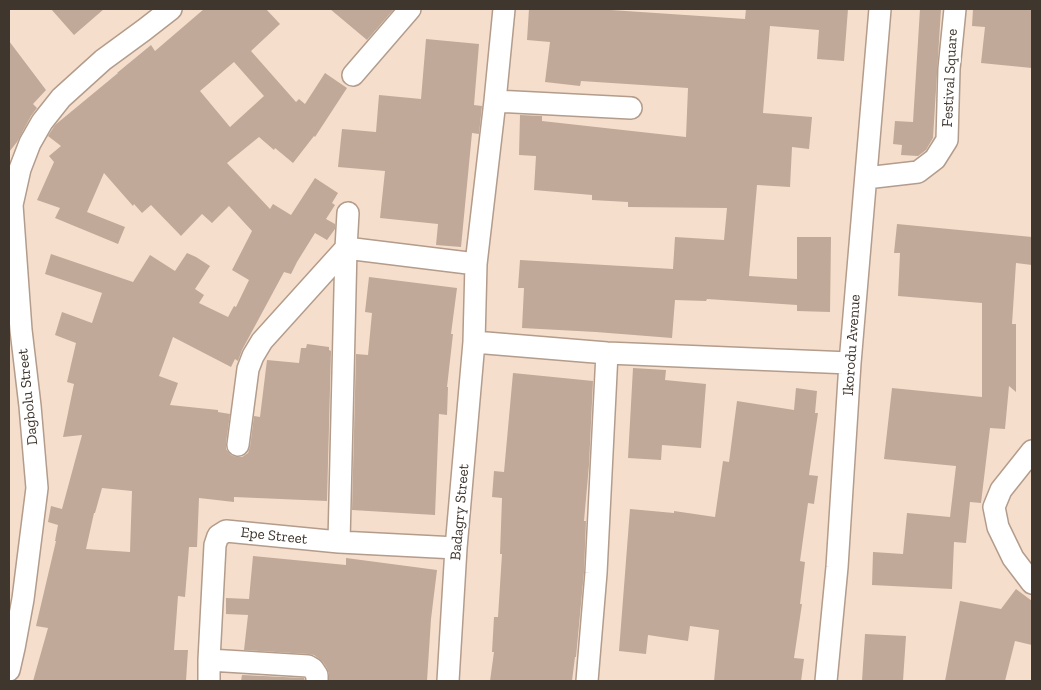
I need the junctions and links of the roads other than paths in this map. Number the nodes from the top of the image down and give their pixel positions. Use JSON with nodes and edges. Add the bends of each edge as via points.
{"nodes":[{"id":1,"x":171,"y":9,"type":"edge"},
{"id":2,"x":410,"y":9,"type":"edge"},
{"id":3,"x":504,"y":9,"type":"edge"},
{"id":4,"x":880,"y":9,"type":"edge"},
{"id":5,"x":955,"y":9,"type":"edge"},
{"id":6,"x":353,"y":75,"type":"dead end"},
{"id":7,"x":495,"y":101,"type":"junction"},
{"id":8,"x":631,"y":108,"type":"dead end"},
{"id":9,"x":866,"y":178,"type":"junction"},
{"id":10,"x":10,"y":204,"type":"edge"},
{"id":11,"x":348,"y":214,"type":"dead end"},
{"id":12,"x":346,"y":248,"type":"junction"},
{"id":13,"x":476,"y":264,"type":"junction"},
{"id":14,"x":15,"y":328,"type":"edge"},
{"id":15,"x":474,"y":342,"type":"junction"},
{"id":16,"x":607,"y":352,"type":"junction"},
{"id":17,"x":850,"y":363,"type":"junction"},
{"id":18,"x":238,"y":445,"type":"dead end"},
{"id":19,"x":1032,"y":451,"type":"edge"},
{"id":20,"x":339,"y":542,"type":"junction"},
{"id":21,"x":456,"y":548,"type":"junction"},
{"id":22,"x":1032,"y":583,"type":"edge"},
{"id":23,"x":209,"y":660,"type":"junction"},
{"id":24,"x":9,"y":670,"type":"edge"},
{"id":25,"x":209,"y":681,"type":"edge"},
{"id":26,"x":317,"y":681,"type":"edge"},
{"id":27,"x":448,"y":681,"type":"edge"},
{"id":28,"x":587,"y":681,"type":"edge"},
{"id":29,"x":826,"y":681,"type":"edge"}],
"edges":[{"from":1,"to":10,"type":"street","name":"Dagbolu Street","via":[[103,60],[61,98],[30,143]]},
{"from":2,"to":6,"type":"street"},
{"from":3,"to":7,"type":"street","name":"Badagry Street"},
{"from":4,"to":9,"type":"street","name":"Ikorodu Avenue"},
{"from":5,"to":9,"type":"street","name":"Festival Square","via":[[947,140],[935,160],[918,172]]},
{"from":7,"to":8,"type":"street"},
{"from":7,"to":13,"type":"street","name":"Badagry Street"},
{"from":9,"to":17,"type":"street","name":"Ikorodu Avenue"},
{"from":10,"to":14,"type":"street","name":"Dagbolu Street"},
{"from":11,"to":12,"type":"street"},
{"from":12,"to":13,"type":"street"},
{"from":12,"to":18,"type":"street","via":[[262,341],[253,356],[248,369]]},
{"from":12,"to":20,"type":"street"},
{"from":13,"to":15,"type":"street","name":"Badagry Street"},
{"from":14,"to":24,"type":"street","name":"Dagbolu Street","via":[[30,406],[37,488],[23,599]]},
{"from":15,"to":16,"type":"street"},
{"from":15,"to":21,"type":"street","name":"Badagry Street"},
{"from":16,"to":17,"type":"street"},
{"from":16,"to":28,"type":"street"},
{"from":17,"to":29,"type":"street","name":"Ikorodu Avenue"},
{"from":19,"to":22,"type":"street","via":[[1001,490],[994,507],[998,526],[1013,558]]},
{"from":20,"to":21,"type":"street","name":"Epe Street"},
{"from":20,"to":23,"type":"street","name":"Epe Street","via":[[226,531],[218,536]]},
{"from":21,"to":27,"type":"street","name":"Badagry Street"},
{"from":23,"to":25,"type":"street"},
{"from":23,"to":26,"type":"street","via":[[308,666],[317,674]]}]}
